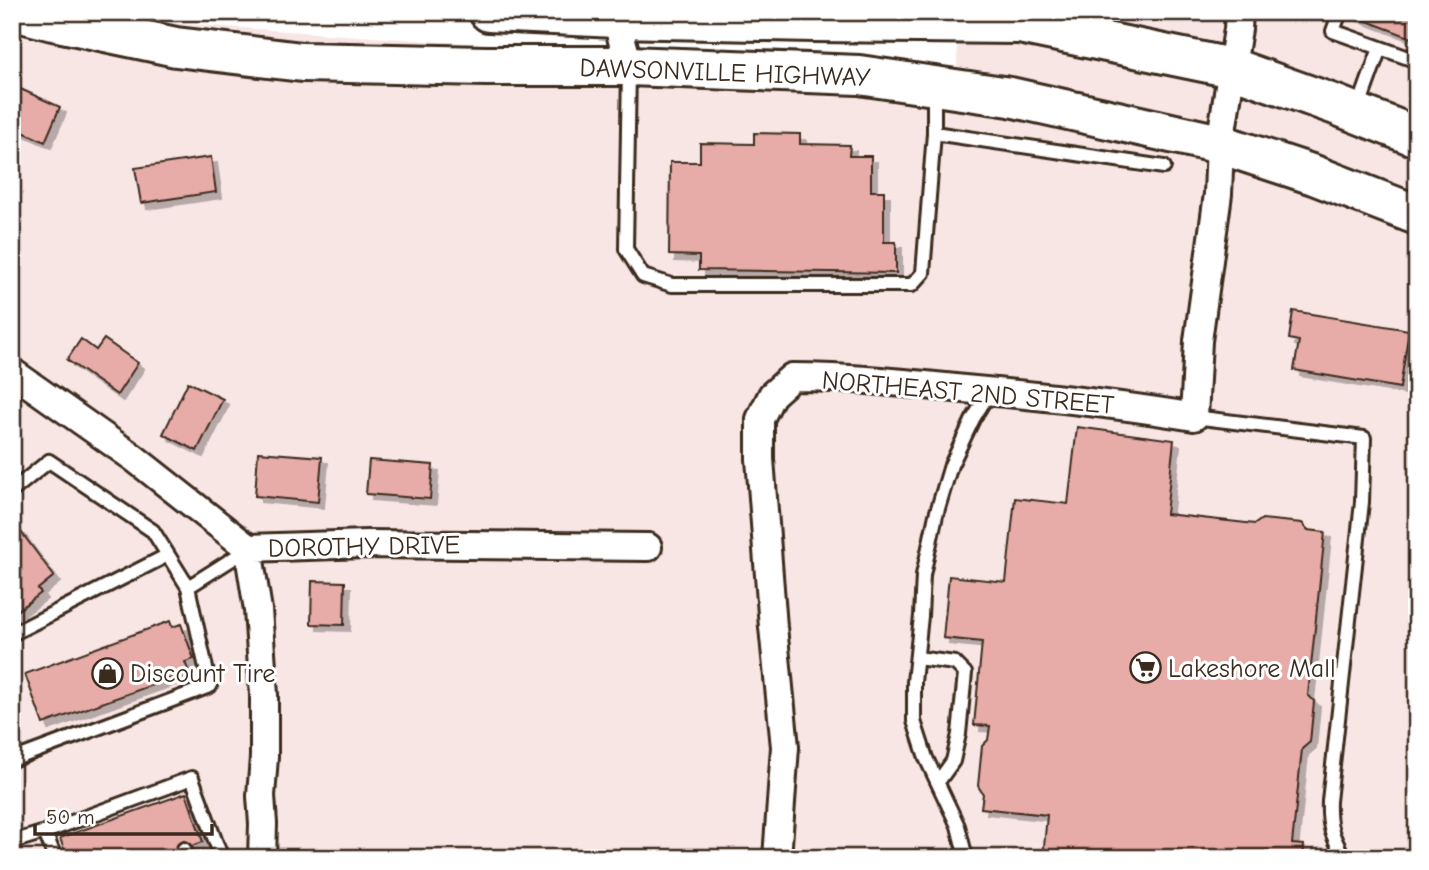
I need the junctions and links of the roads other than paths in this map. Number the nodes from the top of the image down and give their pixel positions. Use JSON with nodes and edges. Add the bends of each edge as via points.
{"nodes":[{"id":1,"x":18,"y":12,"type":"edge"},
{"id":2,"x":489,"y":12,"type":"edge"},
{"id":3,"x":1239,"y":12,"type":"edge"},
{"id":4,"x":1340,"y":12,"type":"edge"},
{"id":5,"x":614,"y":15,"type":"edge"},
{"id":6,"x":1380,"y":48,"type":"junction"},
{"id":7,"x":1417,"y":61,"type":"edge"},
{"id":8,"x":629,"y":66,"type":"junction"},
{"id":9,"x":1231,"y":68,"type":"junction"},
{"id":10,"x":934,"y":86,"type":"junction"},
{"id":11,"x":1357,"y":113,"type":"junction"},
{"id":12,"x":934,"y":133,"type":"junction"},
{"id":13,"x":1417,"y":137,"type":"edge"},
{"id":14,"x":1220,"y":144,"type":"junction"},
{"id":15,"x":1164,"y":167,"type":"dead end"},
{"id":16,"x":1417,"y":215,"type":"edge"},
{"id":17,"x":12,"y":372,"type":"edge"},
{"id":18,"x":990,"y":391,"type":"junction"},
{"id":19,"x":1194,"y":416,"type":"junction"},
{"id":20,"x":12,"y":491,"type":"edge"},
{"id":21,"x":648,"y":547,"type":"dead end"},
{"id":22,"x":248,"y":548,"type":"junction"},
{"id":23,"x":168,"y":555,"type":"junction"},
{"id":24,"x":188,"y":587,"type":"junction"},
{"id":25,"x":12,"y":634,"type":"edge"},
{"id":26,"x":917,"y":658,"type":"junction"},
{"id":27,"x":12,"y":760,"type":"edge"},
{"id":28,"x":938,"y":782,"type":"junction"},
{"id":29,"x":45,"y":832,"type":"junction"},
{"id":30,"x":12,"y":842,"type":"edge"},
{"id":31,"x":55,"y":858,"type":"edge"},
{"id":32,"x":218,"y":858,"type":"edge"},
{"id":33,"x":262,"y":858,"type":"edge"},
{"id":34,"x":777,"y":858,"type":"edge"},
{"id":35,"x":966,"y":858,"type":"edge"},
{"id":36,"x":1344,"y":858,"type":"edge"}],
"edges":[{"from":1,"to":8,"type":"main road","name":"DAWSONVILLE HIGHWAY","via":[[176,47],[302,62]]},
{"from":2,"to":5,"type":"main road","name":"DAWSONVILLE HIGHWAY"},
{"from":3,"to":9,"type":"street"},
{"from":4,"to":6,"type":"lane","via":[[1333,31]]},
{"from":5,"to":8,"type":"street"},
{"from":5,"to":9,"type":"main road","name":"DAWSONVILLE HIGHWAY","via":[[1019,24]]},
{"from":6,"to":7,"type":"lane"},
{"from":6,"to":11,"type":"lane"},
{"from":8,"to":10,"type":"main road","name":"DAWSONVILLE HIGHWAY","via":[[859,75]]},
{"from":8,"to":12,"type":"lane","via":[[626,249],[643,276],[672,285],[912,285],[923,273]]},
{"from":9,"to":11,"type":"main road","name":"DAWSONVILLE HIGHWAY"},
{"from":9,"to":14,"type":"street"},
{"from":10,"to":12,"type":"lane"},
{"from":10,"to":14,"type":"main road","name":"DAWSONVILLE HIGHWAY","via":[[1010,97]]},
{"from":11,"to":13,"type":"main road","name":"DAWSONVILLE HIGHWAY"},
{"from":12,"to":15,"type":"lane"},
{"from":14,"to":16,"type":"main road","name":"DAWSONVILLE HIGHWAY"},
{"from":14,"to":19,"type":"street"},
{"from":17,"to":22,"type":"street","name":"DOROTHY DRIVE","via":[[134,458]]},
{"from":18,"to":19,"type":"street","name":"NORTHEAST 2ND STREET"},
{"from":18,"to":26,"type":"lane","via":[[951,466],[936,515],[923,575]]},
{"from":18,"to":34,"type":"street","name":"NORTHEAST 2ND STREET","via":[[792,377],[772,395],[760,419],[785,747]]},
{"from":19,"to":36,"type":"lane","via":[[1364,438],[1362,502],[1329,801],[1331,833]]},
{"from":20,"to":23,"type":"lane","via":[[49,461],[153,531]]},
{"from":21,"to":22,"type":"street","name":"DOROTHY DRIVE","via":[[367,544]]},
{"from":22,"to":24,"type":"lane"},
{"from":22,"to":33,"type":"street","via":[[264,695]]},
{"from":23,"to":24,"type":"lane"},
{"from":23,"to":25,"type":"lane"},
{"from":24,"to":27,"type":"lane","via":[[210,686]]},
{"from":26,"to":28,"type":"lane","via":[[914,721]]},
{"from":26,"to":28,"type":"lane","via":[[955,663],[965,673],[953,761]]},
{"from":28,"to":35,"type":"lane","via":[[958,826]]},
{"from":29,"to":30,"type":"lane"},
{"from":29,"to":31,"type":"lane"},
{"from":29,"to":32,"type":"lane","via":[[162,795],[192,778]]}]}
